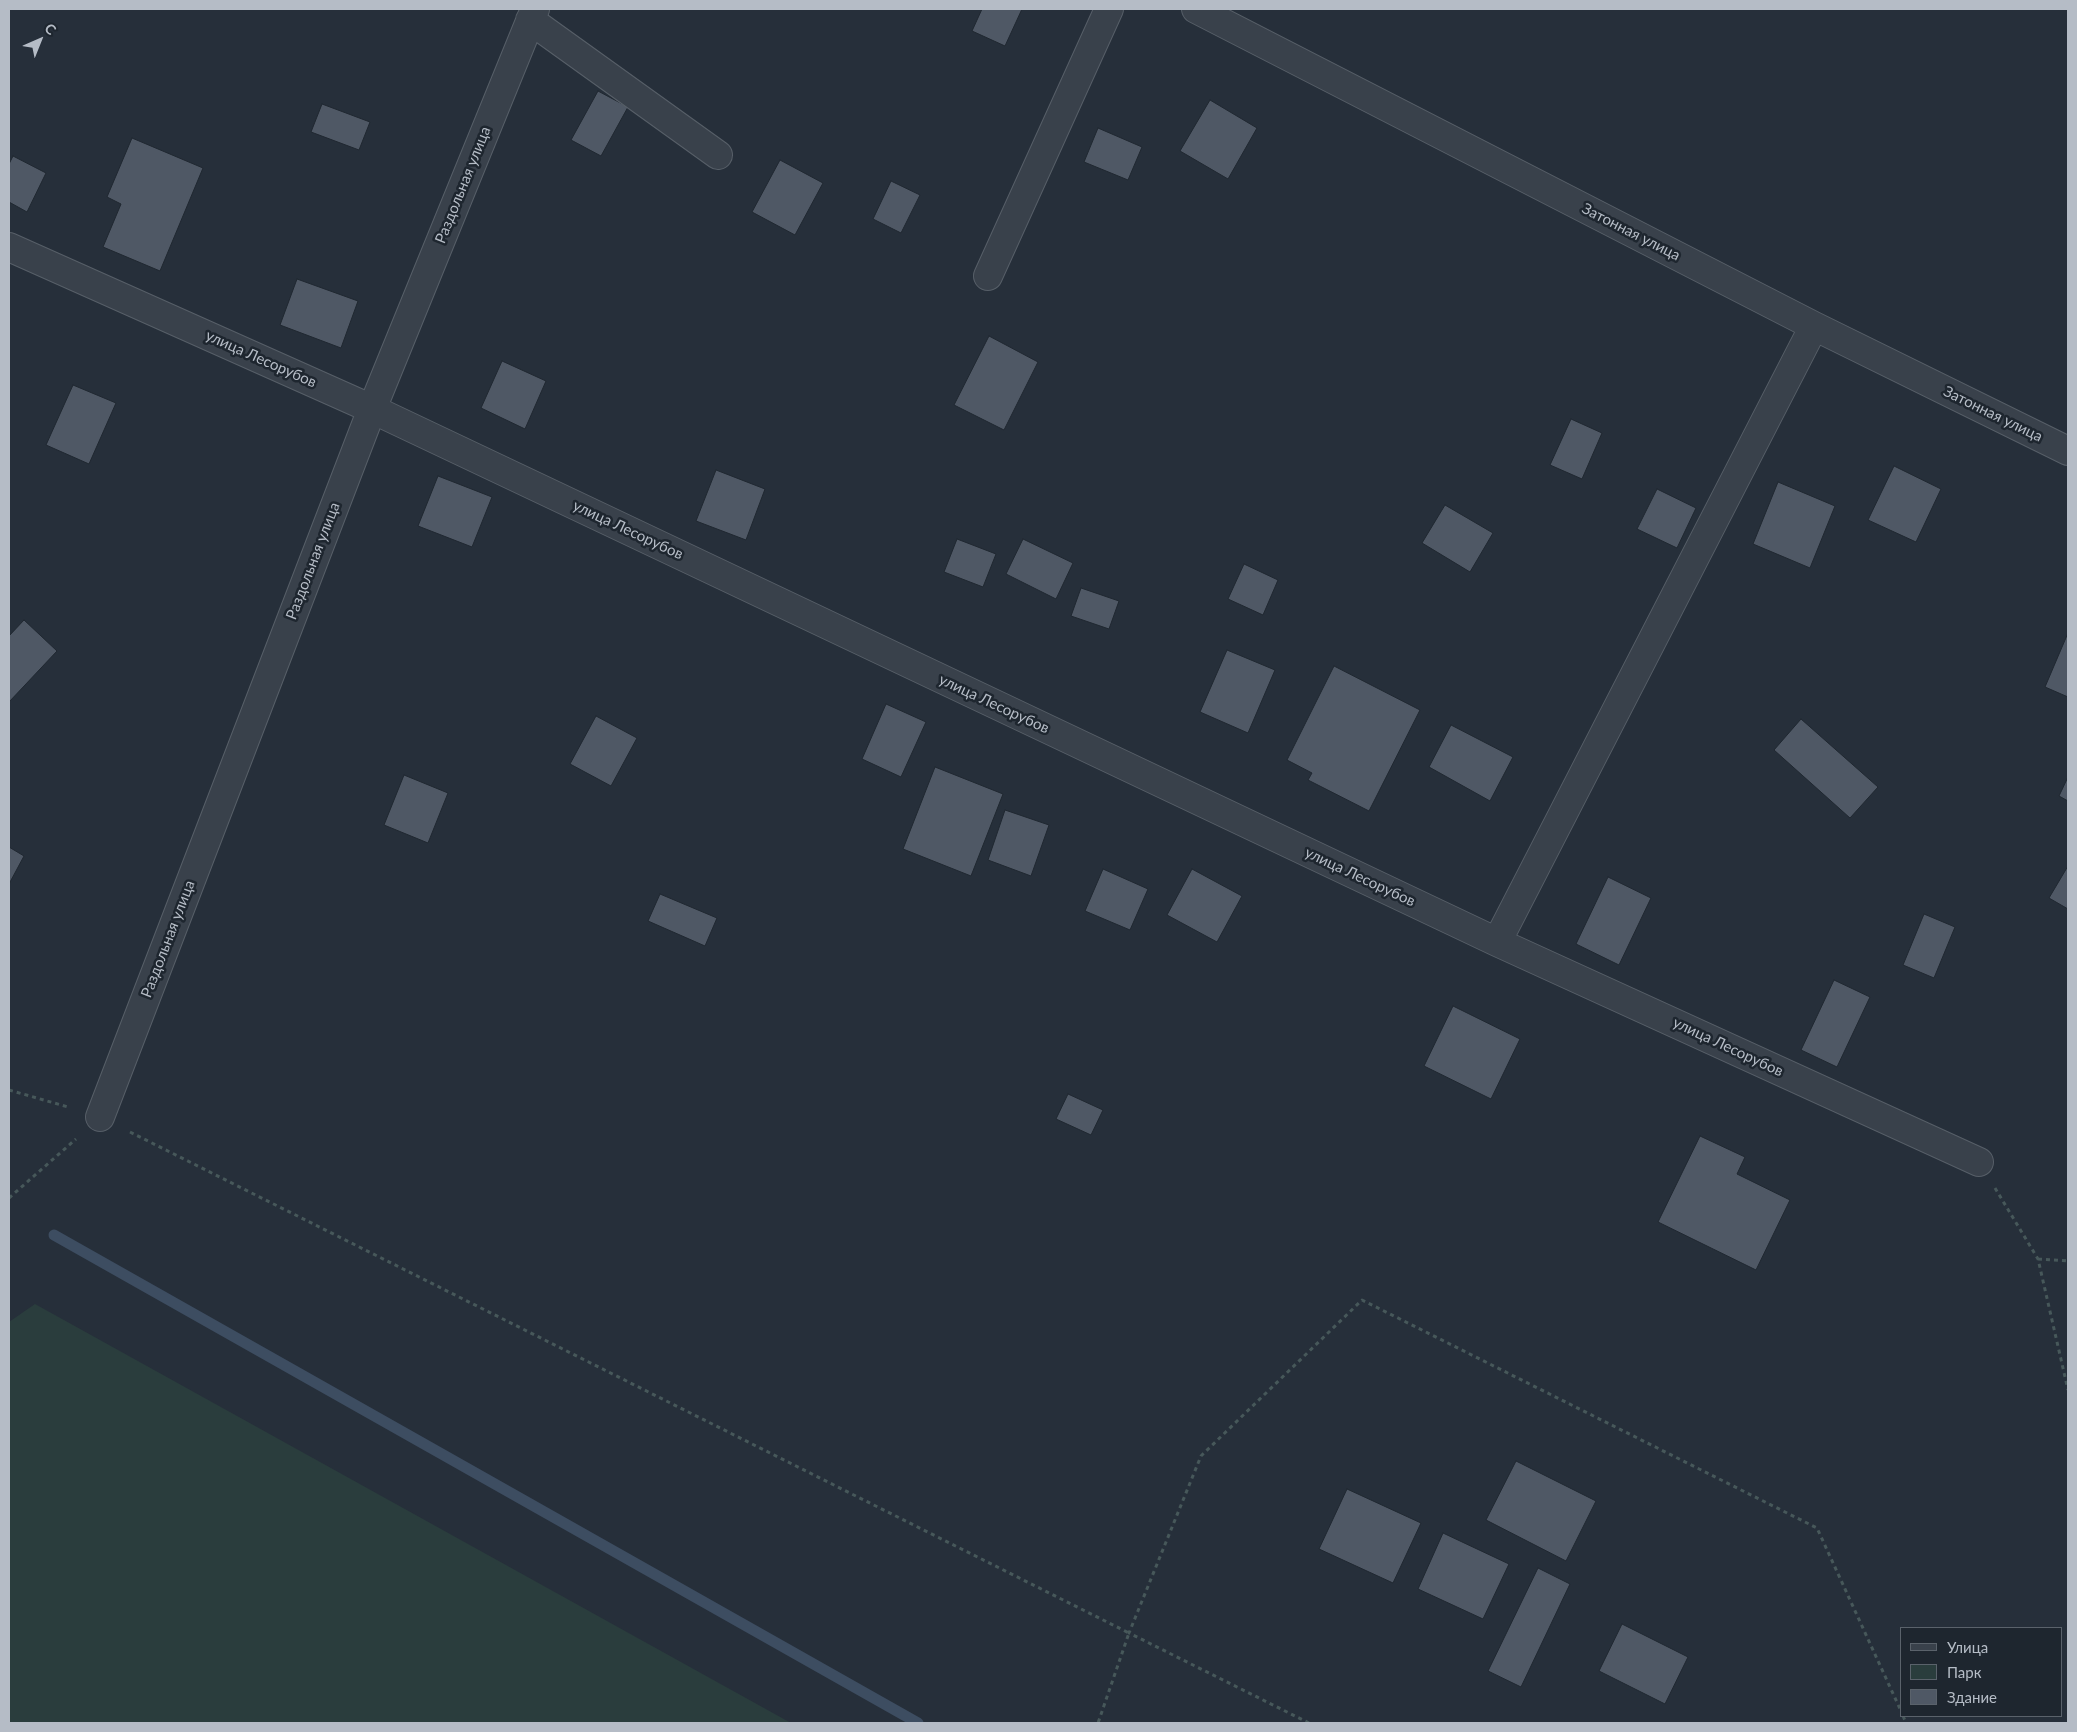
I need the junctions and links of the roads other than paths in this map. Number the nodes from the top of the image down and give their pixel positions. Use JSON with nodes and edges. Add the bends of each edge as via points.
{"nodes":[{"id":1,"x":1109,"y":9,"type":"edge"},
{"id":2,"x":1196,"y":9,"type":"edge"},
{"id":3,"x":533,"y":14,"type":"edge"},
{"id":4,"x":718,"y":155,"type":"dead end"},
{"id":5,"x":9,"y":247,"type":"edge"},
{"id":6,"x":988,"y":276,"type":"dead end"},
{"id":7,"x":1814,"y":326,"type":"junction"},
{"id":8,"x":372,"y":409,"type":"junction"},
{"id":9,"x":2068,"y":451,"type":"edge"},
{"id":10,"x":1497,"y":942,"type":"junction"},
{"id":11,"x":100,"y":1117,"type":"road end"},
{"id":12,"x":1979,"y":1162,"type":"road end"}],
"edges":[{"from":1,"to":6,"type":"street"},
{"from":2,"to":7,"type":"street","name":"Затонная улица"},
{"from":3,"to":4,"type":"street"},
{"from":3,"to":8,"type":"street","name":"Раздольная улица"},
{"from":5,"to":8,"type":"street","name":"улица Лесорубов"},
{"from":7,"to":9,"type":"street","name":"Затонная улица"},
{"from":7,"to":10,"type":"street"},
{"from":8,"to":10,"type":"street","name":"улица Лесорубов"},
{"from":8,"to":11,"type":"street","name":"Раздольная улица"},
{"from":10,"to":12,"type":"street","name":"улица Лесорубов"}]}
